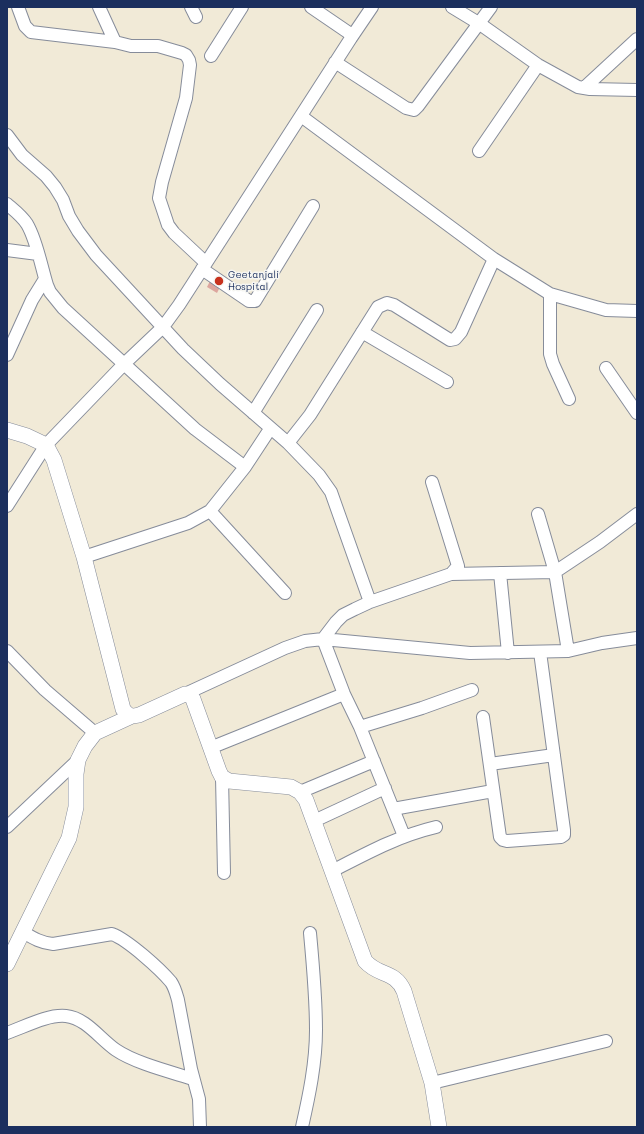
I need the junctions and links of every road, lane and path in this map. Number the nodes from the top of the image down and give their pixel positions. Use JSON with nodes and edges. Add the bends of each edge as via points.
{"nodes":[{"id":1,"x":17,"y":7,"type":"edge"},
{"id":2,"x":99,"y":7,"type":"edge"},
{"id":3,"x":242,"y":7,"type":"edge"},
{"id":4,"x":311,"y":7,"type":"edge"},
{"id":5,"x":372,"y":7,"type":"edge"},
{"id":6,"x":452,"y":7,"type":"edge"},
{"id":7,"x":491,"y":7,"type":"edge"},
{"id":8,"x":7,"y":12,"type":"edge"},
{"id":9,"x":480,"y":24,"type":"junction"},
{"id":10,"x":352,"y":36,"type":"junction"},
{"id":11,"x":637,"y":39,"type":"edge"},
{"id":12,"x":115,"y":42,"type":"junction"},
{"id":13,"x":211,"y":56,"type":"dead end"},
{"id":14,"x":335,"y":62,"type":"junction"},
{"id":15,"x":538,"y":65,"type":"junction"},
{"id":16,"x":584,"y":88,"type":"junction"},
{"id":17,"x":637,"y":90,"type":"edge"},
{"id":18,"x":300,"y":116,"type":"junction"},
{"id":19,"x":7,"y":135,"type":"edge"},
{"id":20,"x":479,"y":150,"type":"dead end"},
{"id":21,"x":7,"y":204,"type":"edge"},
{"id":22,"x":313,"y":206,"type":"dead end"},
{"id":23,"x":7,"y":250,"type":"edge"},
{"id":24,"x":38,"y":254,"type":"junction"},
{"id":25,"x":494,"y":259,"type":"junction"},
{"id":26,"x":204,"y":266,"type":"junction"},
{"id":27,"x":45,"y":279,"type":"junction"},
{"id":28,"x":550,"y":294,"type":"junction"},
{"id":29,"x":317,"y":310,"type":"dead end"},
{"id":30,"x":637,"y":311,"type":"edge"},
{"id":31,"x":163,"y":327,"type":"junction"},
{"id":32,"x":362,"y":332,"type":"junction"},
{"id":33,"x":7,"y":355,"type":"edge"},
{"id":34,"x":124,"y":364,"type":"junction"},
{"id":35,"x":606,"y":368,"type":"dead end"},
{"id":36,"x":447,"y":382,"type":"dead end"},
{"id":37,"x":569,"y":399,"type":"dead end"},
{"id":38,"x":253,"y":413,"type":"junction"},
{"id":39,"x":637,"y":414,"type":"edge"},
{"id":40,"x":270,"y":429,"type":"junction"},
{"id":41,"x":7,"y":430,"type":"edge"},
{"id":42,"x":288,"y":443,"type":"junction"},
{"id":43,"x":46,"y":445,"type":"junction"},
{"id":44,"x":245,"y":467,"type":"junction"},
{"id":45,"x":432,"y":482,"type":"dead end"},
{"id":46,"x":7,"y":506,"type":"edge"},
{"id":47,"x":210,"y":511,"type":"junction"},
{"id":48,"x":538,"y":514,"type":"dead end"},
{"id":49,"x":637,"y":514,"type":"edge"},
{"id":50,"x":84,"y":557,"type":"junction"},
{"id":51,"x":555,"y":572,"type":"junction"},
{"id":52,"x":500,"y":573,"type":"junction"},
{"id":53,"x":451,"y":574,"type":"junction"},
{"id":54,"x":285,"y":593,"type":"dead end"},
{"id":55,"x":370,"y":602,"type":"junction"},
{"id":56,"x":637,"y":638,"type":"edge"},
{"id":57,"x":323,"y":639,"type":"junction"},
{"id":58,"x":7,"y":651,"type":"edge"},
{"id":59,"x":568,"y":651,"type":"junction"},
{"id":60,"x":540,"y":652,"type":"junction"},
{"id":61,"x":508,"y":653,"type":"junction"},
{"id":62,"x":472,"y":690,"type":"dead end"},
{"id":63,"x":185,"y":694,"type":"junction"},
{"id":64,"x":344,"y":694,"type":"junction"},
{"id":65,"x":132,"y":716,"type":"junction"},
{"id":66,"x":483,"y":717,"type":"dead end"},
{"id":67,"x":360,"y":727,"type":"junction"},
{"id":68,"x":95,"y":733,"type":"junction"},
{"id":69,"x":210,"y":748,"type":"junction"},
{"id":70,"x":554,"y":755,"type":"junction"},
{"id":71,"x":78,"y":760,"type":"junction"},
{"id":72,"x":374,"y":761,"type":"junction"},
{"id":73,"x":490,"y":764,"type":"junction"},
{"id":74,"x":222,"y":777,"type":"junction"},
{"id":75,"x":385,"y":788,"type":"junction"},
{"id":76,"x":493,"y":791,"type":"junction"},
{"id":77,"x":300,"y":792,"type":"junction"},
{"id":78,"x":393,"y":809,"type":"junction"},
{"id":79,"x":314,"y":821,"type":"junction"},
{"id":80,"x":7,"y":827,"type":"edge"},
{"id":81,"x":436,"y":828,"type":"dead end"},
{"id":82,"x":404,"y":836,"type":"junction"},
{"id":83,"x":332,"y":871,"type":"junction"},
{"id":84,"x":224,"y":873,"type":"dead end"},
{"id":85,"x":23,"y":932,"type":"junction"},
{"id":86,"x":310,"y":933,"type":"dead end"},
{"id":87,"x":7,"y":964,"type":"edge"},
{"id":88,"x":7,"y":1033,"type":"edge"},
{"id":89,"x":606,"y":1041,"type":"dead end"},
{"id":90,"x":193,"y":1080,"type":"junction"},
{"id":91,"x":432,"y":1083,"type":"junction"},
{"id":92,"x":200,"y":1127,"type":"edge"},
{"id":93,"x":302,"y":1127,"type":"edge"},
{"id":94,"x":439,"y":1127,"type":"edge"}],
"edges":[{"from":1,"to":8,"type":"street"},
{"from":1,"to":12,"type":"street","via":[[25,26],[31,32]]},
{"from":2,"to":12,"type":"street"},
{"from":3,"to":13,"type":"street"},
{"from":4,"to":10,"type":"street"},
{"from":5,"to":10,"type":"street"},
{"from":6,"to":9,"type":"street"},
{"from":7,"to":9,"type":"street"},
{"from":9,"to":14,"type":"street","via":[[414,110],[406,108]]},
{"from":9,"to":15,"type":"street"},
{"from":10,"to":14,"type":"street"},
{"from":11,"to":16,"type":"street"},
{"from":12,"to":26,"type":"street","via":[[131,46],[158,46],[182,53],[189,60],[186,98],[159,198],[168,224]]},
{"from":14,"to":18,"type":"street"},
{"from":15,"to":16,"type":"street","via":[[569,83]]},
{"from":15,"to":20,"type":"street"},
{"from":16,"to":17,"type":"street"},
{"from":18,"to":25,"type":"street"},
{"from":18,"to":26,"type":"street"},
{"from":19,"to":31,"type":"street","via":[[55,187],[69,216],[96,256]]},
{"from":21,"to":24,"type":"street","via":[[27,225]]},
{"from":22,"to":26,"type":"street","via":[[255,301],[249,301]]},
{"from":23,"to":24,"type":"street"},
{"from":24,"to":27,"type":"street"},
{"from":25,"to":28,"type":"street"},
{"from":25,"to":32,"type":"street","via":[[456,339],[450,340],[387,303],[378,307]]},
{"from":26,"to":31,"type":"street"},
{"from":27,"to":33,"type":"street","via":[[32,300]]},
{"from":27,"to":34,"type":"street","via":[[50,292],[63,308]]},
{"from":28,"to":30,"type":"street","via":[[606,310]]},
{"from":28,"to":37,"type":"street","via":[[550,354]]},
{"from":29,"to":38,"type":"street"},
{"from":31,"to":34,"type":"street"},
{"from":31,"to":38,"type":"street","via":[[183,349]]},
{"from":32,"to":36,"type":"street"},
{"from":32,"to":42,"type":"street","via":[[310,415]]},
{"from":34,"to":43,"type":"street"},
{"from":34,"to":44,"type":"street","via":[[195,429]]},
{"from":35,"to":39,"type":"street"},
{"from":38,"to":40,"type":"street"},
{"from":40,"to":42,"type":"street"},
{"from":40,"to":44,"type":"street"},
{"from":41,"to":43,"type":"street"},
{"from":42,"to":55,"type":"street","via":[[319,475],[331,492]]},
{"from":43,"to":46,"type":"street"},
{"from":43,"to":50,"type":"street","via":[[54,460]]},
{"from":44,"to":47,"type":"street"},
{"from":45,"to":53,"type":"street","via":[[458,566]]},
{"from":47,"to":50,"type":"street","via":[[188,523]]},
{"from":47,"to":54,"type":"street"},
{"from":48,"to":51,"type":"street"},
{"from":49,"to":51,"type":"street"},
{"from":50,"to":65,"type":"street","via":[[123,709],[126,714]]},
{"from":51,"to":52,"type":"street"},
{"from":51,"to":59,"type":"street"},
{"from":52,"to":53,"type":"street"},
{"from":52,"to":61,"type":"street"},
{"from":53,"to":55,"type":"street"},
{"from":55,"to":57,"type":"street","via":[[343,615]]},
{"from":56,"to":59,"type":"street"},
{"from":57,"to":61,"type":"street","via":[[470,654]]},
{"from":57,"to":63,"type":"street","via":[[305,641],[285,648]]},
{"from":57,"to":64,"type":"street"},
{"from":58,"to":68,"type":"street"},
{"from":59,"to":60,"type":"street"},
{"from":60,"to":61,"type":"street"},
{"from":60,"to":70,"type":"street"},
{"from":62,"to":67,"type":"street"},
{"from":63,"to":65,"type":"street"},
{"from":63,"to":69,"type":"street","via":[[193,699]]},
{"from":64,"to":67,"type":"street"},
{"from":64,"to":69,"type":"street"},
{"from":65,"to":68,"type":"street"},
{"from":66,"to":73,"type":"street"},
{"from":67,"to":72,"type":"street"},
{"from":68,"to":71,"type":"street"},
{"from":69,"to":74,"type":"street"},
{"from":70,"to":73,"type":"street"},
{"from":70,"to":76,"type":"street","via":[[564,830],[561,837],[503,840],[499,833]]},
{"from":71,"to":80,"type":"street"},
{"from":71,"to":85,"type":"street","via":[[76,806],[69,838]]},
{"from":72,"to":75,"type":"street"},
{"from":72,"to":77,"type":"street"},
{"from":73,"to":76,"type":"street"},
{"from":74,"to":77,"type":"street","via":[[229,780],[281,785]]},
{"from":74,"to":84,"type":"street"},
{"from":75,"to":78,"type":"street"},
{"from":75,"to":79,"type":"street"},
{"from":76,"to":78,"type":"street"},
{"from":77,"to":79,"type":"street"},
{"from":78,"to":82,"type":"street"},
{"from":79,"to":83,"type":"street"},
{"from":81,"to":82,"type":"street"},
{"from":82,"to":83,"type":"street"},
{"from":83,"to":91,"type":"street","via":[[365,961],[375,969],[397,978],[402,984]]},
{"from":85,"to":87,"type":"street"},
{"from":85,"to":90,"type":"street","via":[[44,943],[112,934],[128,942],[163,974],[175,990]]},
{"from":86,"to":93,"type":"street","via":[[316,1031],[313,1066]]},
{"from":88,"to":90,"type":"street","via":[[58,1016],[71,1017],[83,1022],[129,1058]]},
{"from":89,"to":91,"type":"street"},
{"from":90,"to":92,"type":"street","via":[[199,1099]]},
{"from":91,"to":94,"type":"street"}]}
